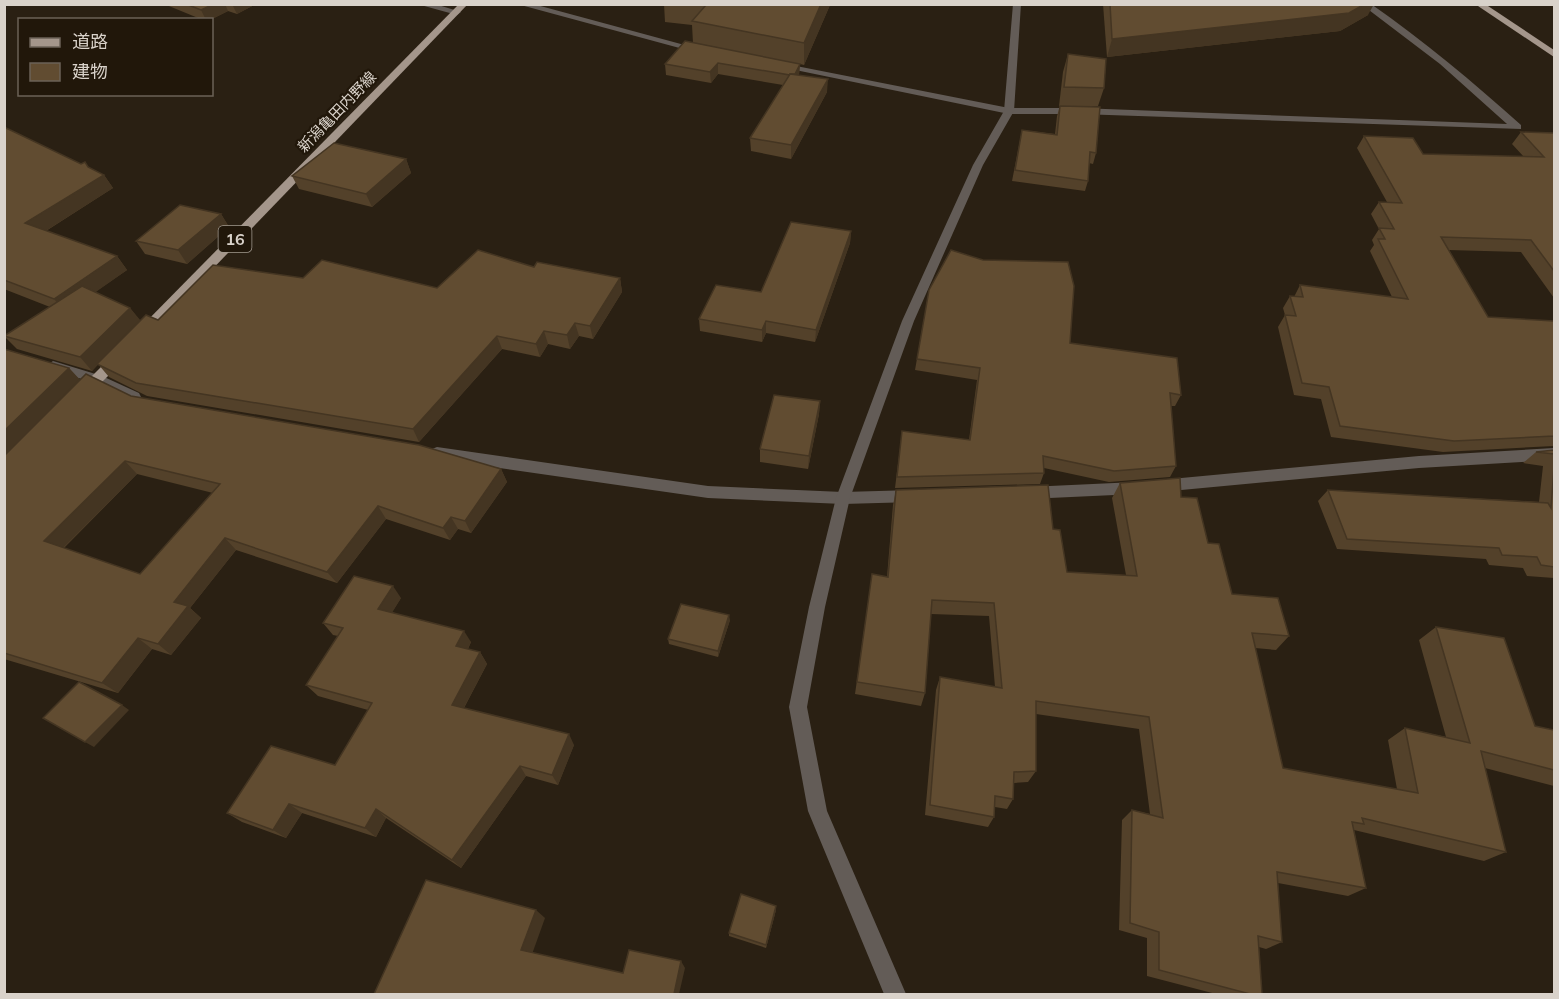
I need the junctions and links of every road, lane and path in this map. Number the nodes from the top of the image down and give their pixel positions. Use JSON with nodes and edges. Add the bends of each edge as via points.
{"nodes":[{"id":1,"x":421,"y":4,"type":"edge"},
{"id":2,"x":521,"y":4,"type":"edge"},
{"id":3,"x":1017,"y":4,"type":"edge"},
{"id":4,"x":1365,"y":4,"type":"edge"},
{"id":5,"x":1479,"y":4,"type":"edge"},
{"id":6,"x":460,"y":8,"type":"edge"},
{"id":7,"x":703,"y":51,"type":"edge"},
{"id":8,"x":1554,"y":54,"type":"edge"},
{"id":9,"x":773,"y":64,"type":"edge"},
{"id":10,"x":1009,"y":111,"type":"junction"},
{"id":11,"x":43,"y":363,"type":"edge"},
{"id":12,"x":97,"y":379,"type":"junction"},
{"id":13,"x":143,"y":402,"type":"edge"},
{"id":14,"x":72,"y":405,"type":"edge"},
{"id":15,"x":419,"y":450,"type":"edge"},
{"id":16,"x":1554,"y":454,"type":"edge"},
{"id":17,"x":1016,"y":493,"type":"edge"},
{"id":18,"x":924,"y":496,"type":"edge"},
{"id":19,"x":843,"y":498,"type":"junction"},
{"id":20,"x":895,"y":994,"type":"edge"}],
"edges":[{"from":1,"to":6,"type":"street"},
{"from":2,"to":7,"type":"street"},
{"from":3,"to":10,"type":"street"},
{"from":4,"to":10,"type":"street","via":[[1474,87],[1517,127]]},
{"from":5,"to":8,"type":"main road"},
{"from":6,"to":12,"type":"main road","name":"新潟亀田内野線","number":"16"},
{"from":9,"to":10,"type":"street"},
{"from":10,"to":19,"type":"street","via":[[978,165],[908,321]]},
{"from":11,"to":12,"type":"street"},
{"from":12,"to":13,"type":"street"},
{"from":12,"to":14,"type":"main road","name":"新潟亀田内野線","number":"16"},
{"from":15,"to":19,"type":"street","via":[[708,492]]},
{"from":16,"to":17,"type":"street","via":[[1419,462],[1120,490]]},
{"from":18,"to":19,"type":"street"},
{"from":19,"to":20,"type":"street","via":[[798,706],[818,811]]}]}
